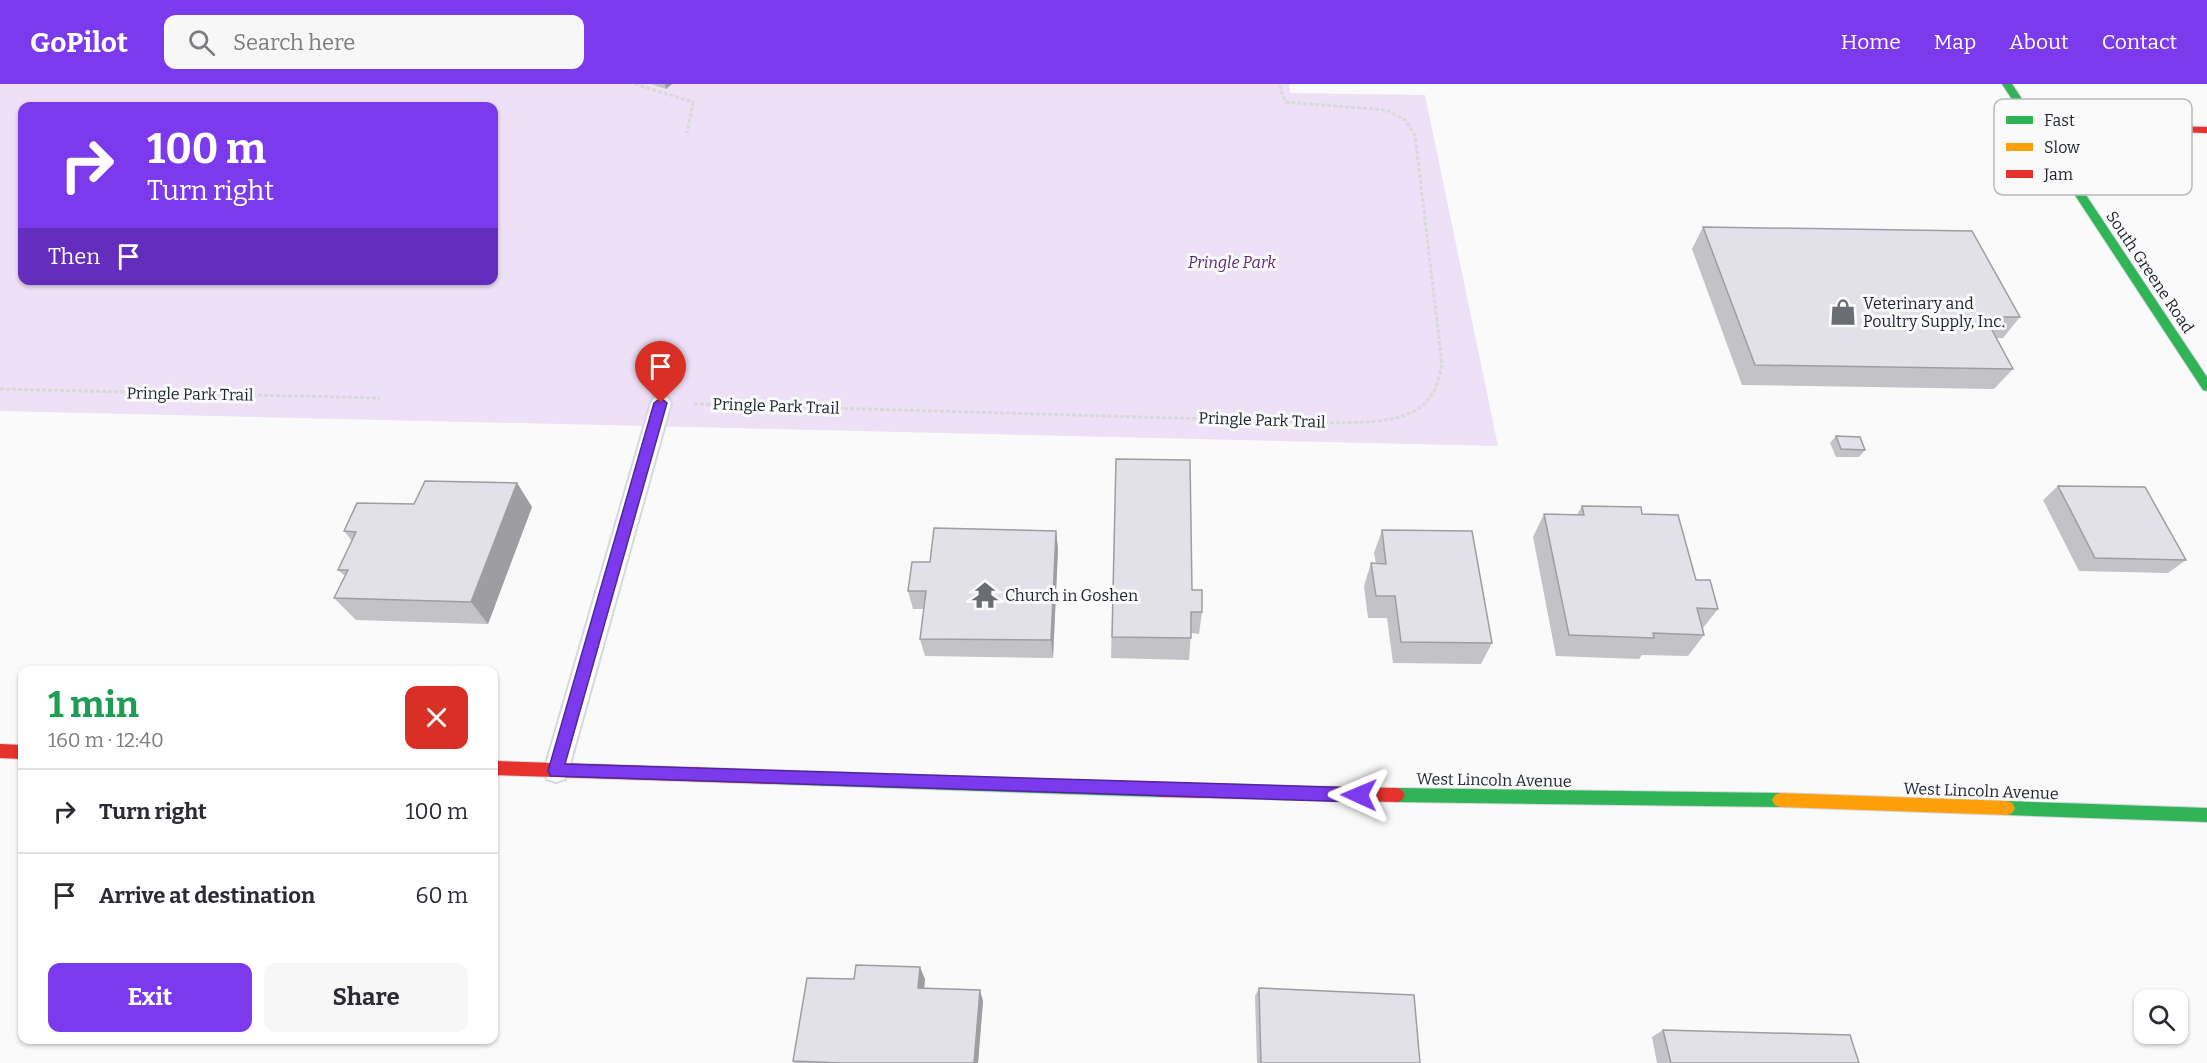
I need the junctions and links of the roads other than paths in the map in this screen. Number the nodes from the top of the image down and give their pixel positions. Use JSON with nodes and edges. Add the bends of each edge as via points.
{"nodes":[{"id":1,"x":2007,"y":84,"type":"edge"},
{"id":2,"x":2017,"y":99,"type":"edge"},
{"id":3,"x":2192,"y":130,"type":"edge"},
{"id":4,"x":2207,"y":130,"type":"edge"},
{"id":5,"x":2080,"y":195,"type":"edge"},
{"id":6,"x":2207,"y":387,"type":"edge"},
{"id":7,"x":661,"y":403,"type":"road end"},
{"id":8,"x":0,"y":751,"type":"edge"},
{"id":9,"x":18,"y":752,"type":"edge"},
{"id":10,"x":498,"y":768,"type":"edge"},
{"id":11,"x":556,"y":771,"type":"junction"},
{"id":12,"x":2207,"y":815,"type":"edge"}],
"edges":[{"from":1,"to":2,"type":"street","name":"South Greene Road"},
{"from":3,"to":4,"type":"street"},
{"from":5,"to":6,"type":"street","name":"South Greene Road"},
{"from":7,"to":11,"type":"lane"},
{"from":8,"to":9,"type":"street"},
{"from":10,"to":11,"type":"street","name":"West Lincoln Avenue"},
{"from":11,"to":12,"type":"street","name":"West Lincoln Avenue","via":[[1292,794],[1776,800]]}]}
